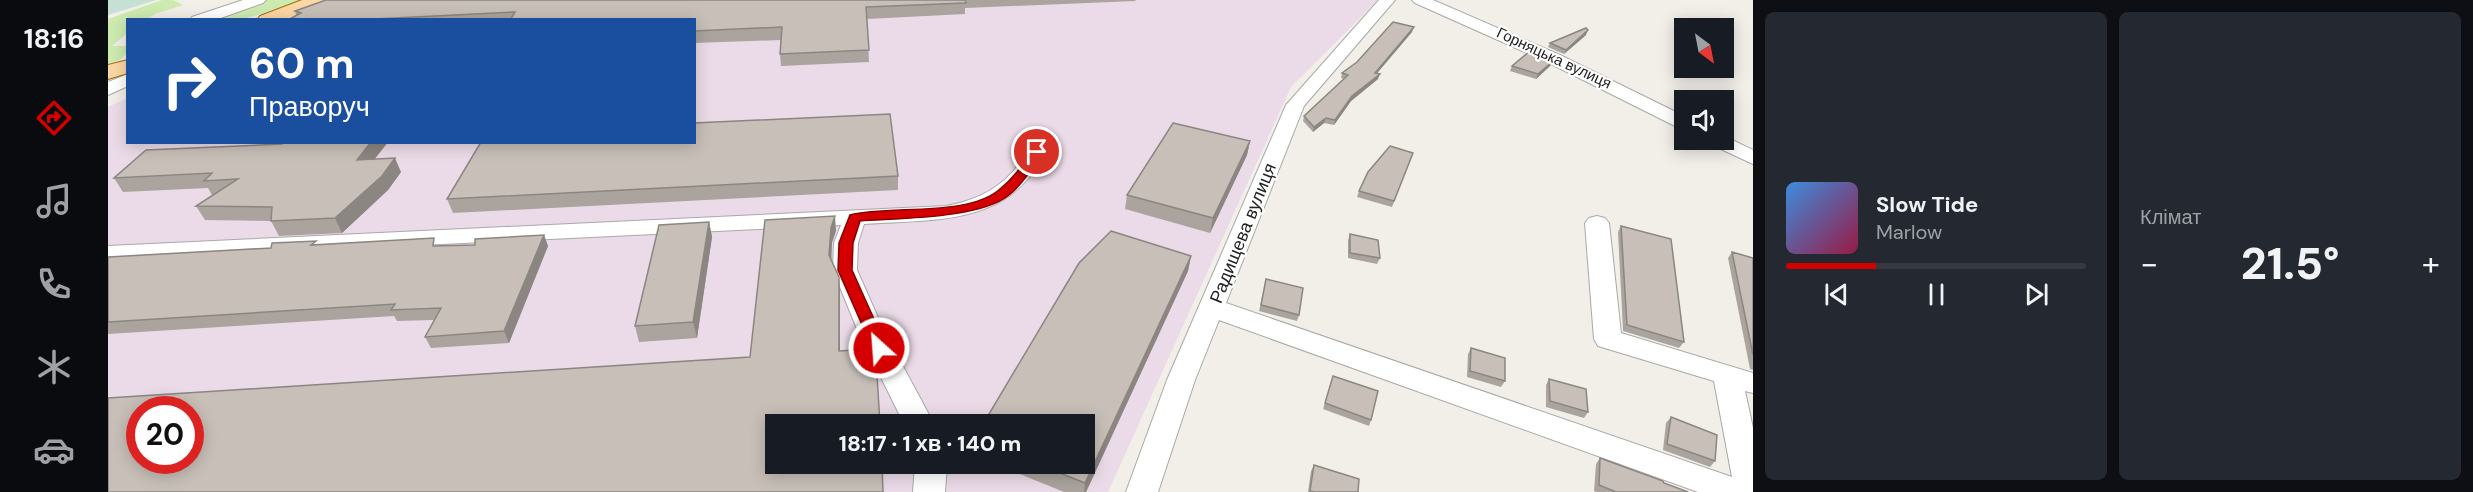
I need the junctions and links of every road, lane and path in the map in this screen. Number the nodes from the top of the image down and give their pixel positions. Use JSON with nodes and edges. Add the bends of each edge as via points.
{"nodes":[{"id":1,"x":240,"y":0,"type":"edge"},
{"id":2,"x":258,"y":0,"type":"edge"},
{"id":3,"x":319,"y":0,"type":"edge"},
{"id":4,"x":1387,"y":0,"type":"edge"},
{"id":5,"x":1420,"y":0,"type":"edge"},
{"id":6,"x":187,"y":18,"type":"edge"},
{"id":7,"x":204,"y":18,"type":"edge"},
{"id":8,"x":272,"y":18,"type":"edge"},
{"id":9,"x":126,"y":67,"type":"edge"},
{"id":10,"x":108,"y":72,"type":"edge"},
{"id":11,"x":126,"y":80,"type":"edge"},
{"id":12,"x":108,"y":89,"type":"edge"},
{"id":13,"x":1674,"y":118,"type":"edge"},
{"id":14,"x":1043,"y":135,"type":"dead end"},
{"id":15,"x":1734,"y":148,"type":"edge"},
{"id":16,"x":1753,"y":158,"type":"edge"},
{"id":17,"x":855,"y":218,"type":"junction"},
{"id":18,"x":1597,"y":223,"type":"dead end"},
{"id":19,"x":108,"y":253,"type":"edge"},
{"id":20,"x":1212,"y":308,"type":"junction"},
{"id":21,"x":1740,"y":380,"type":"edge"},
{"id":22,"x":914,"y":414,"type":"edge"},
{"id":23,"x":930,"y":474,"type":"edge"},
{"id":24,"x":929,"y":492,"type":"edge"},
{"id":25,"x":1142,"y":492,"type":"edge"},
{"id":26,"x":1736,"y":492,"type":"edge"},
{"id":27,"x":1751,"y":492,"type":"edge"}],
"edges":[{"from":1,"to":6,"type":"street"},
{"from":2,"to":7,"type":"street"},
{"from":3,"to":8,"type":"main road"},
{"from":4,"to":20,"type":"street","name":"Радищева вулиця","via":[[1295,105]]},
{"from":5,"to":13,"type":"street","name":"Горняцька вулиця","via":[[1592,75]]},
{"from":9,"to":10,"type":"main road"},
{"from":11,"to":12,"type":"street"},
{"from":14,"to":17,"type":"street","via":[[1023,173],[1003,194],[966,209]]},
{"from":15,"to":16,"type":"street"},
{"from":17,"to":19,"type":"street"},
{"from":17,"to":22,"type":"street","via":[[846,243],[845,270]]},
{"from":18,"to":21,"type":"street","via":[[1608,339]]},
{"from":20,"to":25,"type":"street","name":"Радищева вулиця","via":[[1181,380]]},
{"from":20,"to":26,"type":"street"},
{"from":21,"to":27,"type":"street"},
{"from":23,"to":24,"type":"street"}]}
